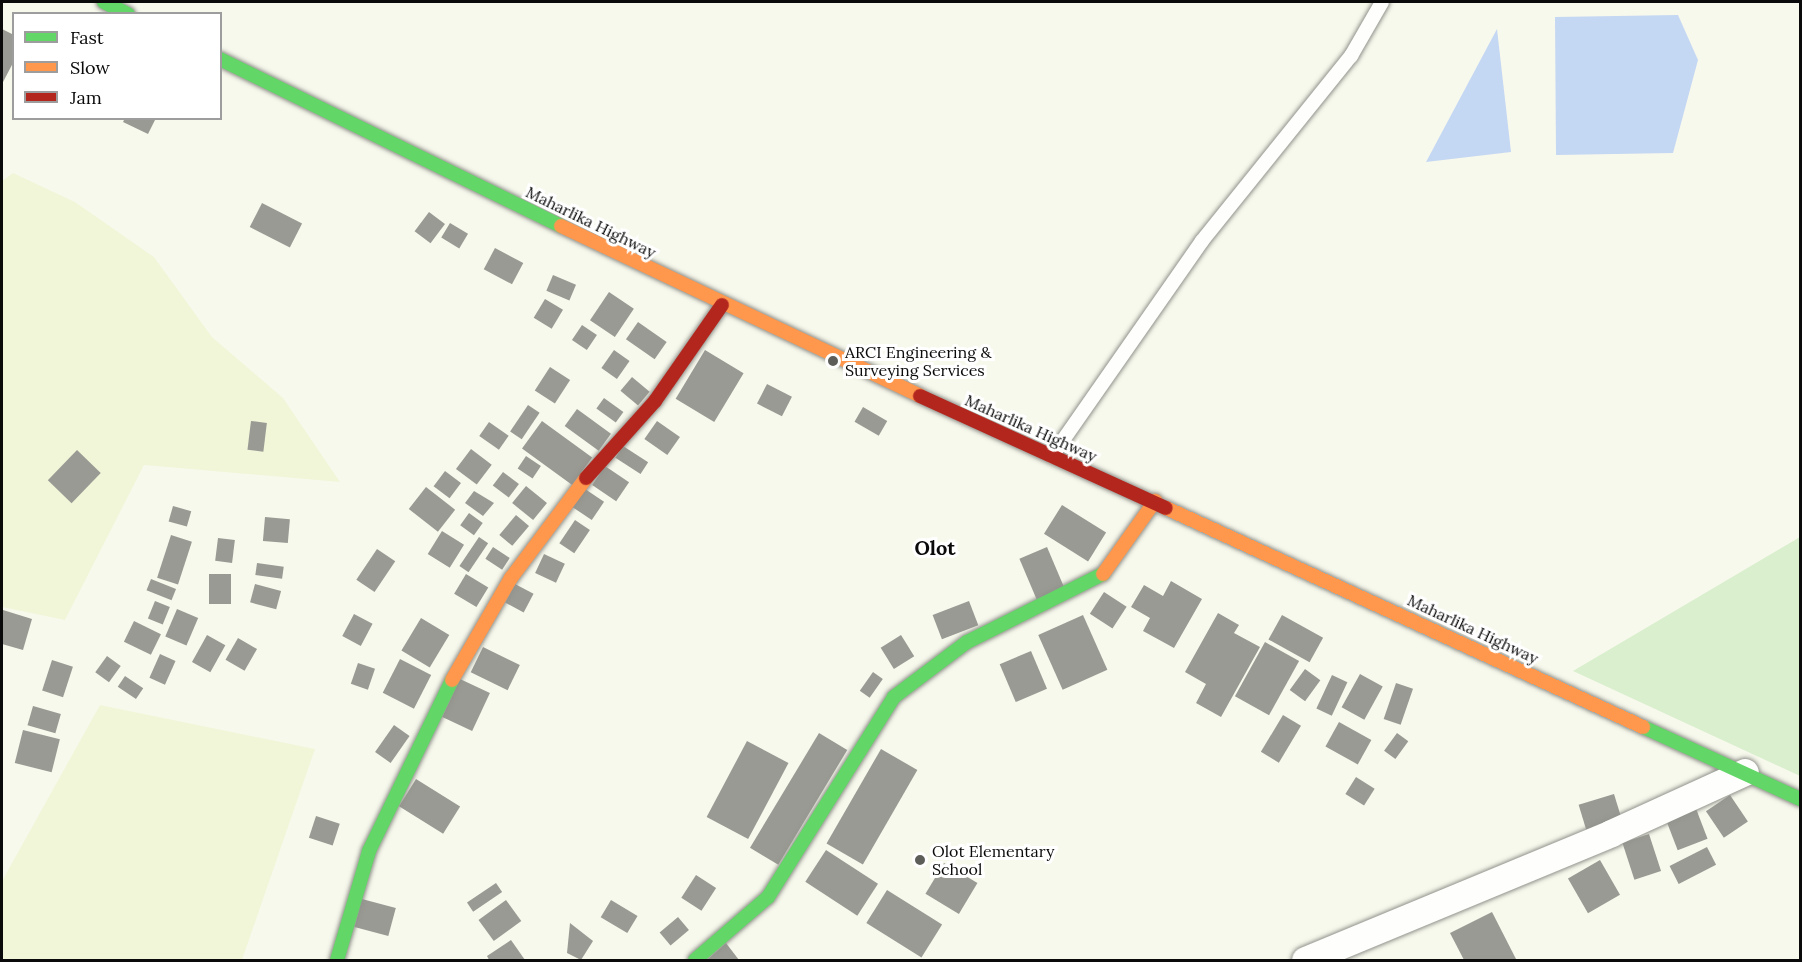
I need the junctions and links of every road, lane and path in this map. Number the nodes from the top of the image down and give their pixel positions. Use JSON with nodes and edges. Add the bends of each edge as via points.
{"nodes":[{"id":1,"x":104,"y":2,"type":"edge"},
{"id":2,"x":1382,"y":2,"type":"edge"},
{"id":3,"x":124,"y":12,"type":"edge"},
{"id":4,"x":222,"y":60,"type":"edge"},
{"id":5,"x":722,"y":305,"type":"junction"},
{"id":6,"x":1052,"y":456,"type":"junction"},
{"id":7,"x":1155,"y":501,"type":"junction"},
{"id":8,"x":1745,"y":772,"type":"junction"},
{"id":9,"x":1800,"y":800,"type":"edge"},
{"id":10,"x":337,"y":960,"type":"edge"},
{"id":11,"x":694,"y":960,"type":"edge"},
{"id":12,"x":1305,"y":960,"type":"edge"}],
"edges":[{"from":1,"to":3,"type":"main road"},
{"from":2,"to":6,"type":"lane","via":[[1351,56],[1203,241]]},
{"from":4,"to":5,"type":"main road","name":"Maharlika Highway"},
{"from":5,"to":6,"type":"main road","name":"Maharlika Highway"},
{"from":5,"to":10,"type":"main road","via":[[655,401],[569,497],[510,578],[432,715],[369,850]]},
{"from":6,"to":7,"type":"main road","name":"Maharlika Highway"},
{"from":7,"to":8,"type":"main road","name":"Maharlika Highway"},
{"from":7,"to":11,"type":"main road","via":[[1101,577],[967,642],[894,697],[768,897]]},
{"from":8,"to":9,"type":"main road","name":"Maharlika Highway"},
{"from":8,"to":12,"type":"street","via":[[1600,838]]}]}
